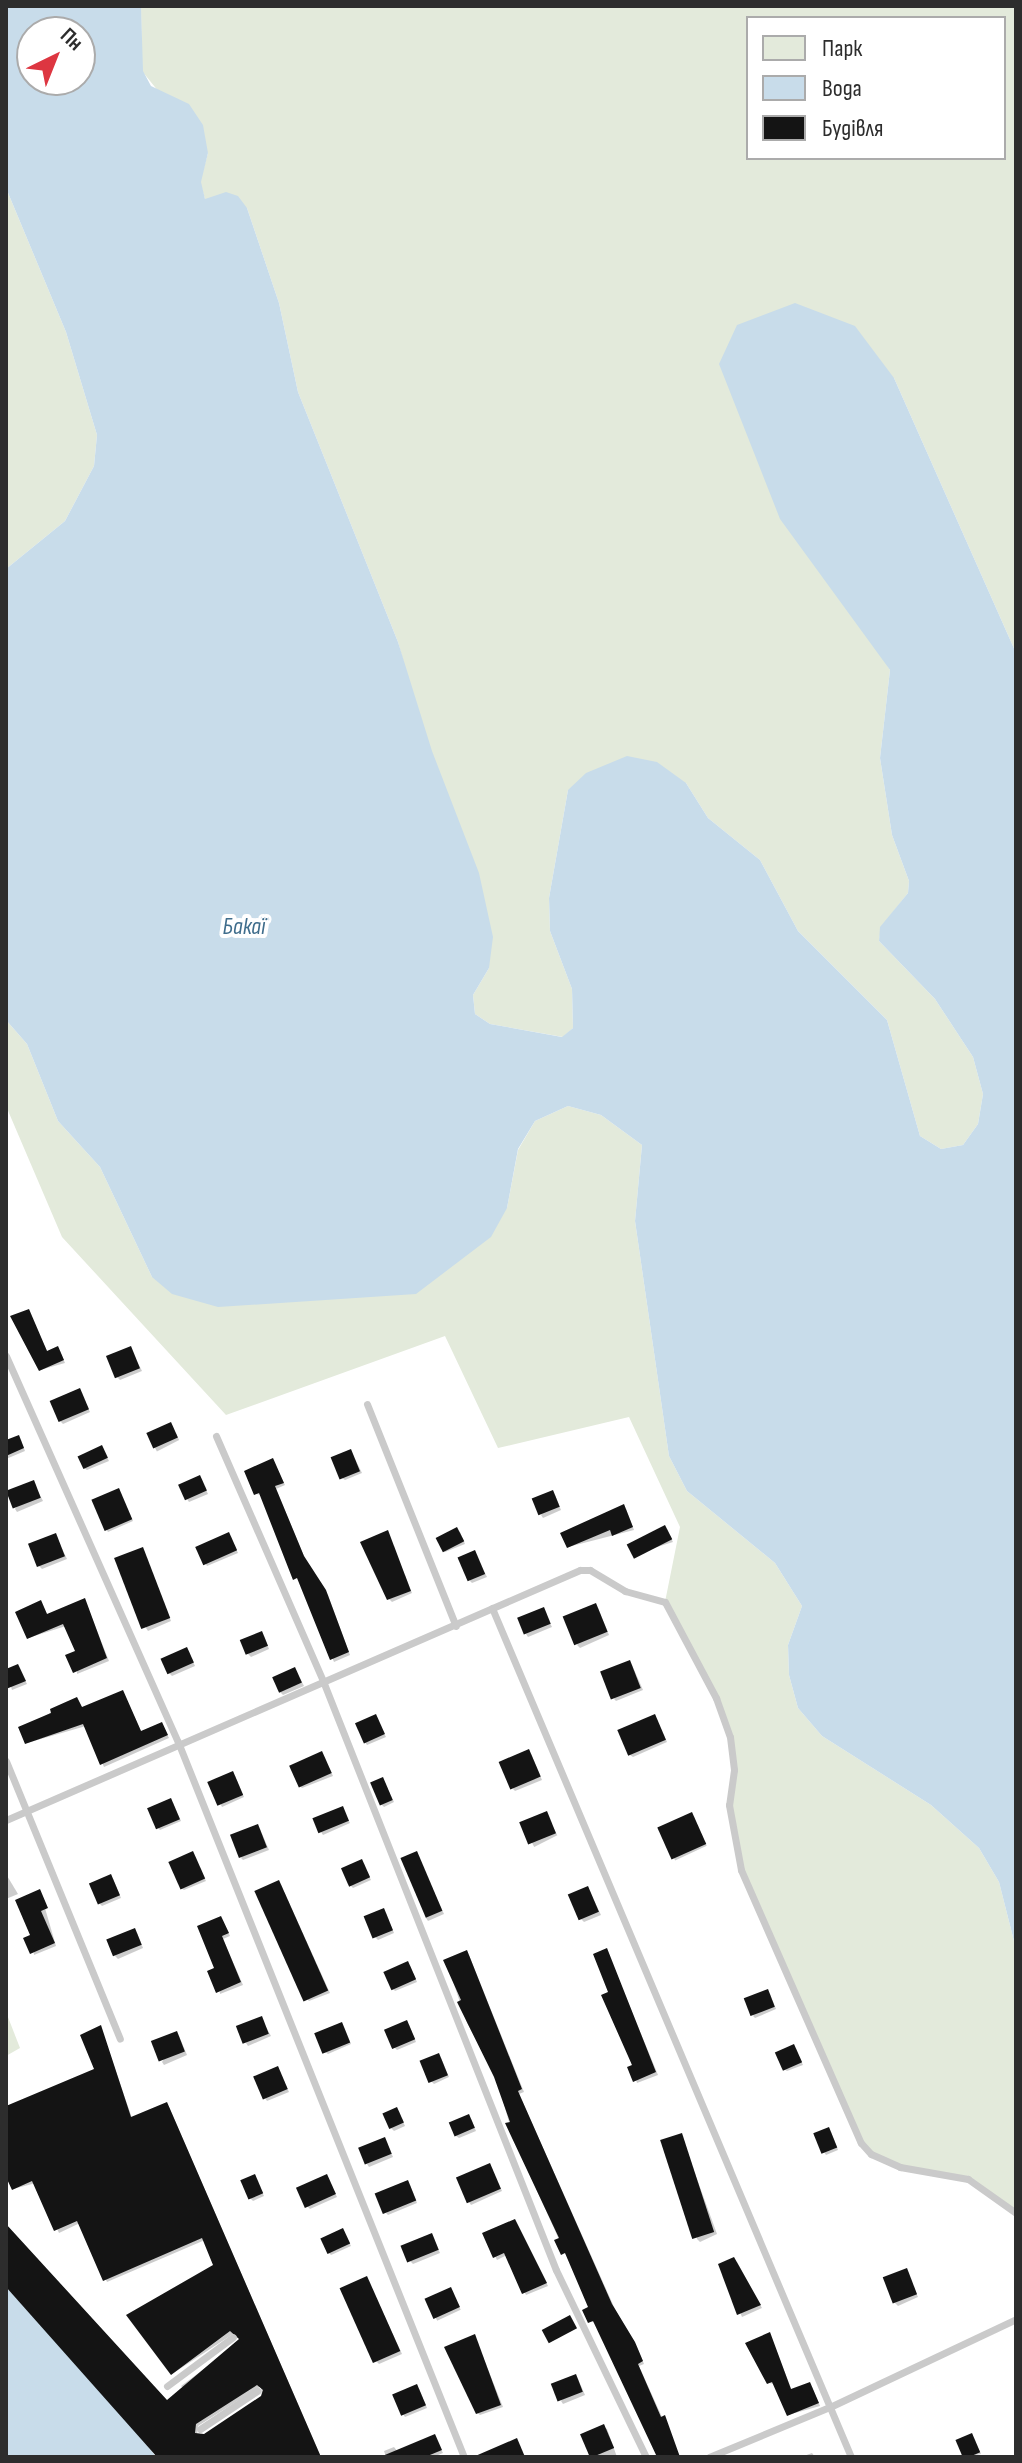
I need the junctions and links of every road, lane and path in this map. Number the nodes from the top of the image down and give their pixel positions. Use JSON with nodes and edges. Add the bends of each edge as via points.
{"nodes":[{"id":1,"x":6,"y":1356,"type":"edge"},
{"id":2,"x":367,"y":1404,"type":"dead end"},
{"id":3,"x":216,"y":1436,"type":"dead end"},
{"id":4,"x":492,"y":1608,"type":"junction"},
{"id":5,"x":456,"y":1626,"type":"junction"},
{"id":6,"x":323,"y":1681,"type":"junction"},
{"id":7,"x":178,"y":1742,"type":"junction"},
{"id":8,"x":6,"y":1761,"type":"edge"},
{"id":9,"x":27,"y":1812,"type":"junction"},
{"id":10,"x":6,"y":1820,"type":"edge"},
{"id":11,"x":120,"y":2039,"type":"dead end"},
{"id":12,"x":1016,"y":2213,"type":"edge"},
{"id":13,"x":1016,"y":2319,"type":"edge"},
{"id":14,"x":233,"y":2337,"type":"dead end"},
{"id":15,"x":167,"y":2386,"type":"dead end"},
{"id":16,"x":257,"y":2391,"type":"dead end"},
{"id":17,"x":832,"y":2406,"type":"junction"},
{"id":18,"x":200,"y":2429,"type":"dead end"},
{"id":19,"x":464,"y":2457,"type":"edge"},
{"id":20,"x":646,"y":2457,"type":"edge"},
{"id":21,"x":709,"y":2457,"type":"edge"},
{"id":22,"x":851,"y":2457,"type":"edge"}],
"edges":[{"from":1,"to":7,"type":"lane"},
{"from":2,"to":5,"type":"lane"},
{"from":3,"to":6,"type":"lane"},
{"from":4,"to":5,"type":"lane"},
{"from":4,"to":12,"type":"lane","via":[[580,1570],[665,1602],[710,1685],[730,1737],[734,1770],[729,1805],[741,1870],[852,2128],[883,2161],[968,2179]]},
{"from":4,"to":17,"type":"lane"},
{"from":5,"to":6,"type":"lane"},
{"from":6,"to":7,"type":"lane"},
{"from":6,"to":20,"type":"lane","via":[[556,2270]]},
{"from":7,"to":9,"type":"lane"},
{"from":7,"to":19,"type":"lane"},
{"from":8,"to":9,"type":"lane"},
{"from":9,"to":10,"type":"lane"},
{"from":9,"to":11,"type":"lane"},
{"from":13,"to":17,"type":"lane"},
{"from":14,"to":15,"type":"lane"},
{"from":16,"to":18,"type":"lane"},
{"from":17,"to":21,"type":"lane"},
{"from":17,"to":22,"type":"lane"}]}
